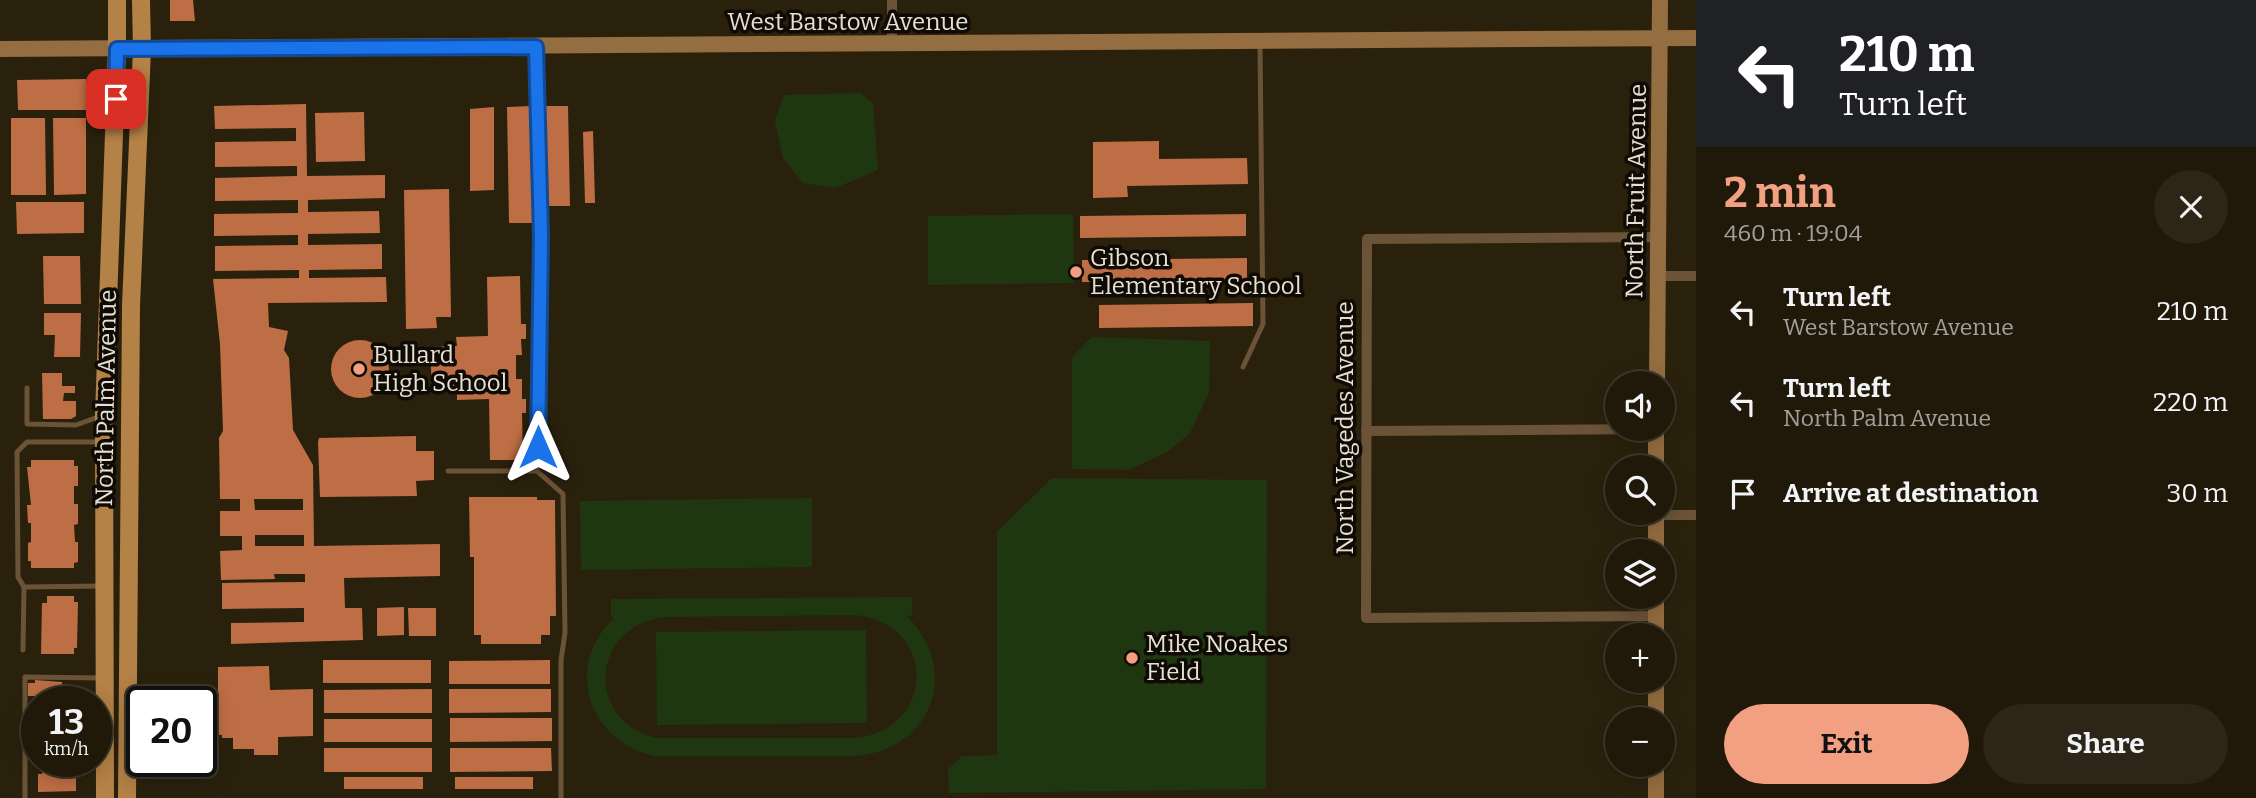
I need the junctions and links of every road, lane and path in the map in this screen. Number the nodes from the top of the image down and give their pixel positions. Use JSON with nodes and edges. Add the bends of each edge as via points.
{"nodes":[{"id":1,"x":117,"y":0,"type":"edge"},
{"id":2,"x":141,"y":0,"type":"edge"},
{"id":3,"x":892,"y":0,"type":"edge"},
{"id":4,"x":1660,"y":0,"type":"edge"},
{"id":5,"x":1696,"y":37,"type":"edge"},
{"id":6,"x":1661,"y":38,"type":"junction"},
{"id":7,"x":1260,"y":41,"type":"junction"},
{"id":8,"x":892,"y":44,"type":"junction"},
{"id":9,"x":536,"y":47,"type":"junction"},
{"id":10,"x":0,"y":49,"type":"edge"},
{"id":11,"x":117,"y":49,"type":"junction"},
{"id":12,"x":142,"y":49,"type":"junction"},
{"id":13,"x":1659,"y":237,"type":"junction"},
{"id":14,"x":1658,"y":276,"type":"junction"},
{"id":15,"x":1696,"y":276,"type":"edge"},
{"id":16,"x":1243,"y":367,"type":"dead end"},
{"id":17,"x":1657,"y":371,"type":"edge"},
{"id":18,"x":27,"y":388,"type":"dead end"},
{"id":19,"x":104,"y":415,"type":"junction"},
{"id":20,"x":1605,"y":429,"type":"edge"},
{"id":21,"x":1366,"y":430,"type":"junction"},
{"id":22,"x":104,"y":442,"type":"junction"},
{"id":23,"x":104,"y":471,"type":"junction"},
{"id":24,"x":129,"y":471,"type":"junction"},
{"id":25,"x":448,"y":471,"type":"dead end"},
{"id":26,"x":537,"y":471,"type":"junction"},
{"id":27,"x":1675,"y":514,"type":"edge"},
{"id":28,"x":1696,"y":515,"type":"edge"},
{"id":29,"x":105,"y":586,"type":"junction"},
{"id":30,"x":24,"y":587,"type":"junction"},
{"id":31,"x":1656,"y":609,"type":"edge"},
{"id":32,"x":1656,"y":616,"type":"junction"},
{"id":33,"x":1656,"y":623,"type":"edge"},
{"id":34,"x":23,"y":650,"type":"dead end"},
{"id":35,"x":105,"y":678,"type":"junction"},
{"id":36,"x":1656,"y":777,"type":"edge"},
{"id":37,"x":25,"y":798,"type":"edge"},
{"id":38,"x":105,"y":798,"type":"edge"},
{"id":39,"x":127,"y":798,"type":"edge"},
{"id":40,"x":561,"y":798,"type":"edge"},
{"id":41,"x":1656,"y":798,"type":"edge"}],
"edges":[{"from":1,"to":11,"type":"main road","name":"North Palm Avenue"},
{"from":2,"to":12,"type":"main road","name":"North Palm Avenue"},
{"from":3,"to":8,"type":"street"},
{"from":4,"to":6,"type":"street","name":"North Fruit Avenue"},
{"from":5,"to":6,"type":"street","name":"West Barstow Avenue"},
{"from":6,"to":7,"type":"street","name":"West Barstow Avenue"},
{"from":6,"to":13,"type":"street","name":"North Fruit Avenue"},
{"from":7,"to":8,"type":"street","name":"West Barstow Avenue"},
{"from":7,"to":16,"type":"lane","via":[[1263,324]]},
{"from":8,"to":9,"type":"street","name":"West Barstow Avenue"},
{"from":9,"to":12,"type":"street","name":"West Barstow Avenue"},
{"from":9,"to":26,"type":"lane","via":[[541,236]]},
{"from":10,"to":11,"type":"street","name":"West Barstow Avenue"},
{"from":11,"to":12,"type":"street","name":"West Barstow Avenue"},
{"from":11,"to":19,"type":"main road","name":"North Palm Avenue"},
{"from":12,"to":24,"type":"main road","name":"North Palm Avenue"},
{"from":13,"to":14,"type":"street","name":"North Fruit Avenue"},
{"from":13,"to":21,"type":"street","name":"North Vagedes Avenue","via":[[1367,239]]},
{"from":14,"to":15,"type":"street"},
{"from":14,"to":17,"type":"street","name":"North Fruit Avenue"},
{"from":18,"to":19,"type":"lane","via":[[27,424],[76,425]]},
{"from":19,"to":22,"type":"main road","name":"North Palm Avenue"},
{"from":20,"to":21,"type":"street"},
{"from":21,"to":32,"type":"street","name":"North Vagedes Avenue","via":[[1366,618]]},
{"from":22,"to":23,"type":"main road","name":"North Palm Avenue"},
{"from":22,"to":30,"type":"lane","via":[[27,442],[17,452],[18,577]]},
{"from":23,"to":24,"type":"street"},
{"from":23,"to":29,"type":"main road","name":"North Palm Avenue"},
{"from":24,"to":39,"type":"main road","name":"North Palm Avenue"},
{"from":25,"to":26,"type":"lane"},
{"from":26,"to":40,"type":"lane","via":[[563,494]]},
{"from":27,"to":28,"type":"street"},
{"from":29,"to":30,"type":"lane"},
{"from":29,"to":35,"type":"main road","name":"North Palm Avenue"},
{"from":30,"to":34,"type":"lane"},
{"from":31,"to":32,"type":"street"},
{"from":32,"to":33,"type":"street"},
{"from":35,"to":37,"type":"lane","via":[[25,677]]},
{"from":35,"to":38,"type":"main road","name":"North Palm Avenue"},
{"from":36,"to":41,"type":"street"}]}
